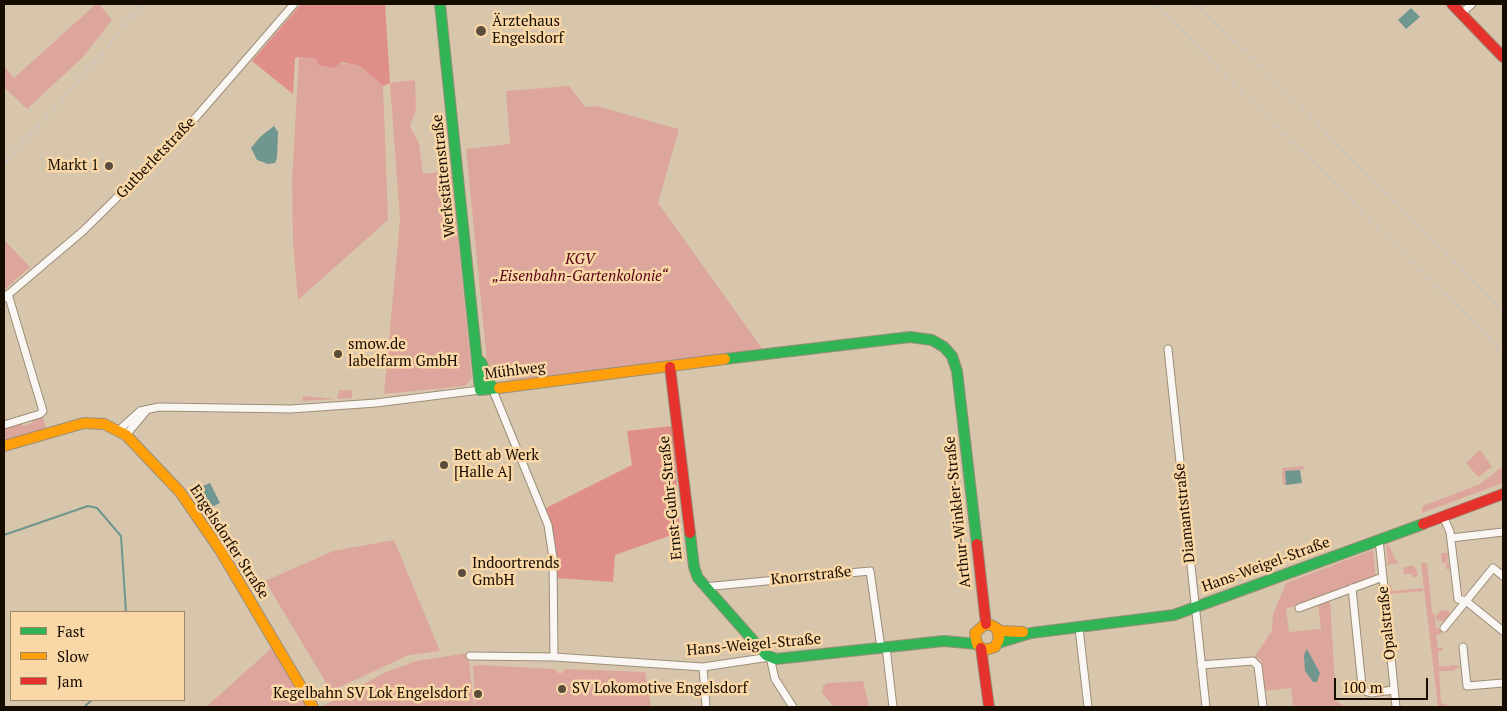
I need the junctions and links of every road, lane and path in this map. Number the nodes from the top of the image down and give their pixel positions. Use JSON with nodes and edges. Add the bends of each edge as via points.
{"nodes":[{"id":1,"x":294,"y":4,"type":"edge"},
{"id":2,"x":440,"y":4,"type":"edge"},
{"id":3,"x":1472,"y":4,"type":"edge"},
{"id":4,"x":1456,"y":7,"type":"edge"},
{"id":5,"x":1503,"y":57,"type":"edge"},
{"id":6,"x":6,"y":296,"type":"edge"},
{"id":7,"x":885,"y":340,"type":"joint"},
{"id":8,"x":476,"y":344,"type":"junction"},
{"id":9,"x":1168,"y":349,"type":"dead end"},
{"id":10,"x":670,"y":367,"type":"junction"},
{"id":11,"x":492,"y":388,"type":"junction"},
{"id":12,"x":480,"y":390,"type":"junction"},
{"id":13,"x":4,"y":425,"type":"edge"},
{"id":14,"x":123,"y":433,"type":"junction"},
{"id":15,"x":4,"y":446,"type":"edge"},
{"id":16,"x":1503,"y":494,"type":"edge"},
{"id":17,"x":1443,"y":516,"type":"junction"},
{"id":18,"x":1503,"y":532,"type":"edge"},
{"id":19,"x":1451,"y":538,"type":"junction"},
{"id":20,"x":1379,"y":539,"type":"junction"},
{"id":21,"x":1503,"y":576,"type":"edge"},
{"id":22,"x":1383,"y":577,"type":"junction"},
{"id":23,"x":704,"y":587,"type":"junction"},
{"id":24,"x":1352,"y":588,"type":"junction"},
{"id":25,"x":1466,"y":601,"type":"junction"},
{"id":26,"x":1195,"y":607,"type":"junction"},
{"id":27,"x":1298,"y":608,"type":"dead end"},
{"id":28,"x":986,"y":624,"type":"junction"},
{"id":29,"x":1079,"y":628,"type":"junction"},
{"id":30,"x":1444,"y":628,"type":"dead end"},
{"id":31,"x":997,"y":630,"type":"junction"},
{"id":32,"x":976,"y":631,"type":"junction"},
{"id":33,"x":1503,"y":632,"type":"edge"},
{"id":34,"x":1031,"y":633,"type":"junction"},
{"id":35,"x":950,"y":641,"type":"junction"},
{"id":36,"x":987,"y":646,"type":"junction"},
{"id":37,"x":883,"y":647,"type":"junction"},
{"id":38,"x":1463,"y":647,"type":"dead end"},
{"id":39,"x":470,"y":656,"type":"dead end"},
{"id":40,"x":770,"y":657,"type":"junction"},
{"id":41,"x":554,"y":658,"type":"junction"},
{"id":42,"x":1201,"y":665,"type":"junction"},
{"id":43,"x":703,"y":667,"type":"junction"},
{"id":44,"x":1503,"y":683,"type":"edge"},
{"id":45,"x":1394,"y":690,"type":"junction"},
{"id":46,"x":313,"y":707,"type":"edge"},
{"id":47,"x":706,"y":707,"type":"edge"},
{"id":48,"x":793,"y":707,"type":"edge"},
{"id":49,"x":893,"y":707,"type":"edge"},
{"id":50,"x":989,"y":707,"type":"edge"},
{"id":51,"x":993,"y":707,"type":"edge"},
{"id":52,"x":1088,"y":707,"type":"edge"},
{"id":53,"x":1206,"y":707,"type":"edge"},
{"id":54,"x":1263,"y":707,"type":"edge"},
{"id":55,"x":1396,"y":707,"type":"edge"}],
"edges":[{"from":1,"to":6,"type":"street","name":"Gutberletstraße","via":[[148,167],[90,225]]},
{"from":2,"to":8,"type":"street","name":"Werkstättenstraße"},
{"from":3,"to":4,"type":"street"},
{"from":4,"to":5,"type":"street"},
{"from":6,"to":13,"type":"street","via":[[42,413]]},
{"from":7,"to":10,"type":"street","name":"Mühlweg"},
{"from":7,"to":28,"type":"street","name":"Arthur-Winkler-Straße","via":[[922,337],[944,347],[958,371]]},
{"from":8,"to":11,"type":"street","name":"Werkstättenstraße"},
{"from":8,"to":12,"type":"street","name":"Werkstättenstraße"},
{"from":9,"to":26,"type":"street","name":"Diamantstraße"},
{"from":10,"to":11,"type":"street","name":"Mühlweg"},
{"from":10,"to":23,"type":"street","name":"Ernst-Guhr-Straße","via":[[694,567]]},
{"from":11,"to":12,"type":"street","name":"Mühlweg"},
{"from":11,"to":41,"type":"street","name":"Werkstättenstraße","via":[[548,525],[553,558]]},
{"from":12,"to":14,"type":"street","name":"Mühlweg","via":[[376,403],[291,409],[159,407],[147,410]]},
{"from":14,"to":15,"type":"street","via":[[104,424],[84,424]]},
{"from":14,"to":46,"type":"street","name":"Engelsdorfer Straße","via":[[180,492],[220,550]]},
{"from":16,"to":17,"type":"street","name":"Hans-Weigel-Straße"},
{"from":17,"to":19,"type":"street"},
{"from":17,"to":20,"type":"street","name":"Hans-Weigel-Straße"},
{"from":18,"to":19,"type":"street"},
{"from":19,"to":25,"type":"street","via":[[1458,599]]},
{"from":20,"to":22,"type":"street","name":"Opalstraße"},
{"from":20,"to":26,"type":"street","name":"Hans-Weigel-Straße"},
{"from":21,"to":25,"type":"street","via":[[1494,568]]},
{"from":22,"to":24,"type":"street"},
{"from":22,"to":45,"type":"street","name":"Opalstraße"},
{"from":23,"to":37,"type":"street","name":"Knorrstraße","via":[[870,571]]},
{"from":23,"to":40,"type":"street","name":"Ernst-Guhr-Straße"},
{"from":24,"to":27,"type":"street"},
{"from":24,"to":45,"type":"street","via":[[1362,686],[1371,693]]},
{"from":25,"to":30,"type":"street"},
{"from":25,"to":33,"type":"street"},
{"from":26,"to":29,"type":"street","name":"Hans-Weigel-Straße","via":[[1156,619]]},
{"from":26,"to":42,"type":"street","name":"Diamantstraße"},
{"from":28,"to":31,"type":"street"},
{"from":28,"to":32,"type":"street","name":"Hans-Weigel-Straße"},
{"from":29,"to":34,"type":"street","name":"Hans-Weigel-Straße"},
{"from":29,"to":52,"type":"street"},
{"from":31,"to":34,"type":"street","name":"Hans-Weigel-Straße"},
{"from":31,"to":36,"type":"street","via":[[1000,637]]},
{"from":32,"to":35,"type":"street","name":"Hans-Weigel-Straße"},
{"from":32,"to":36,"type":"street"},
{"from":34,"to":36,"type":"street","name":"Hans-Weigel-Straße"},
{"from":35,"to":36,"type":"street","name":"Hans-Weigel-Straße"},
{"from":35,"to":37,"type":"street","name":"Hans-Weigel-Straße"},
{"from":36,"to":50,"type":"street"},
{"from":36,"to":51,"type":"street"},
{"from":37,"to":40,"type":"street","name":"Hans-Weigel-Straße"},
{"from":37,"to":49,"type":"street"},
{"from":38,"to":44,"type":"street","via":[[1467,686]]},
{"from":39,"to":41,"type":"street","name":"Hans-Weigel-Straße"},
{"from":40,"to":43,"type":"street","name":"Hans-Weigel-Straße"},
{"from":40,"to":48,"type":"street","via":[[775,679]]},
{"from":41,"to":43,"type":"street","name":"Hans-Weigel-Straße"},
{"from":42,"to":53,"type":"street","name":"Diamantstraße"},
{"from":42,"to":54,"type":"street","via":[[1253,661],[1258,666]]},
{"from":43,"to":47,"type":"street"},
{"from":45,"to":55,"type":"street","name":"Opalstraße"}]}
